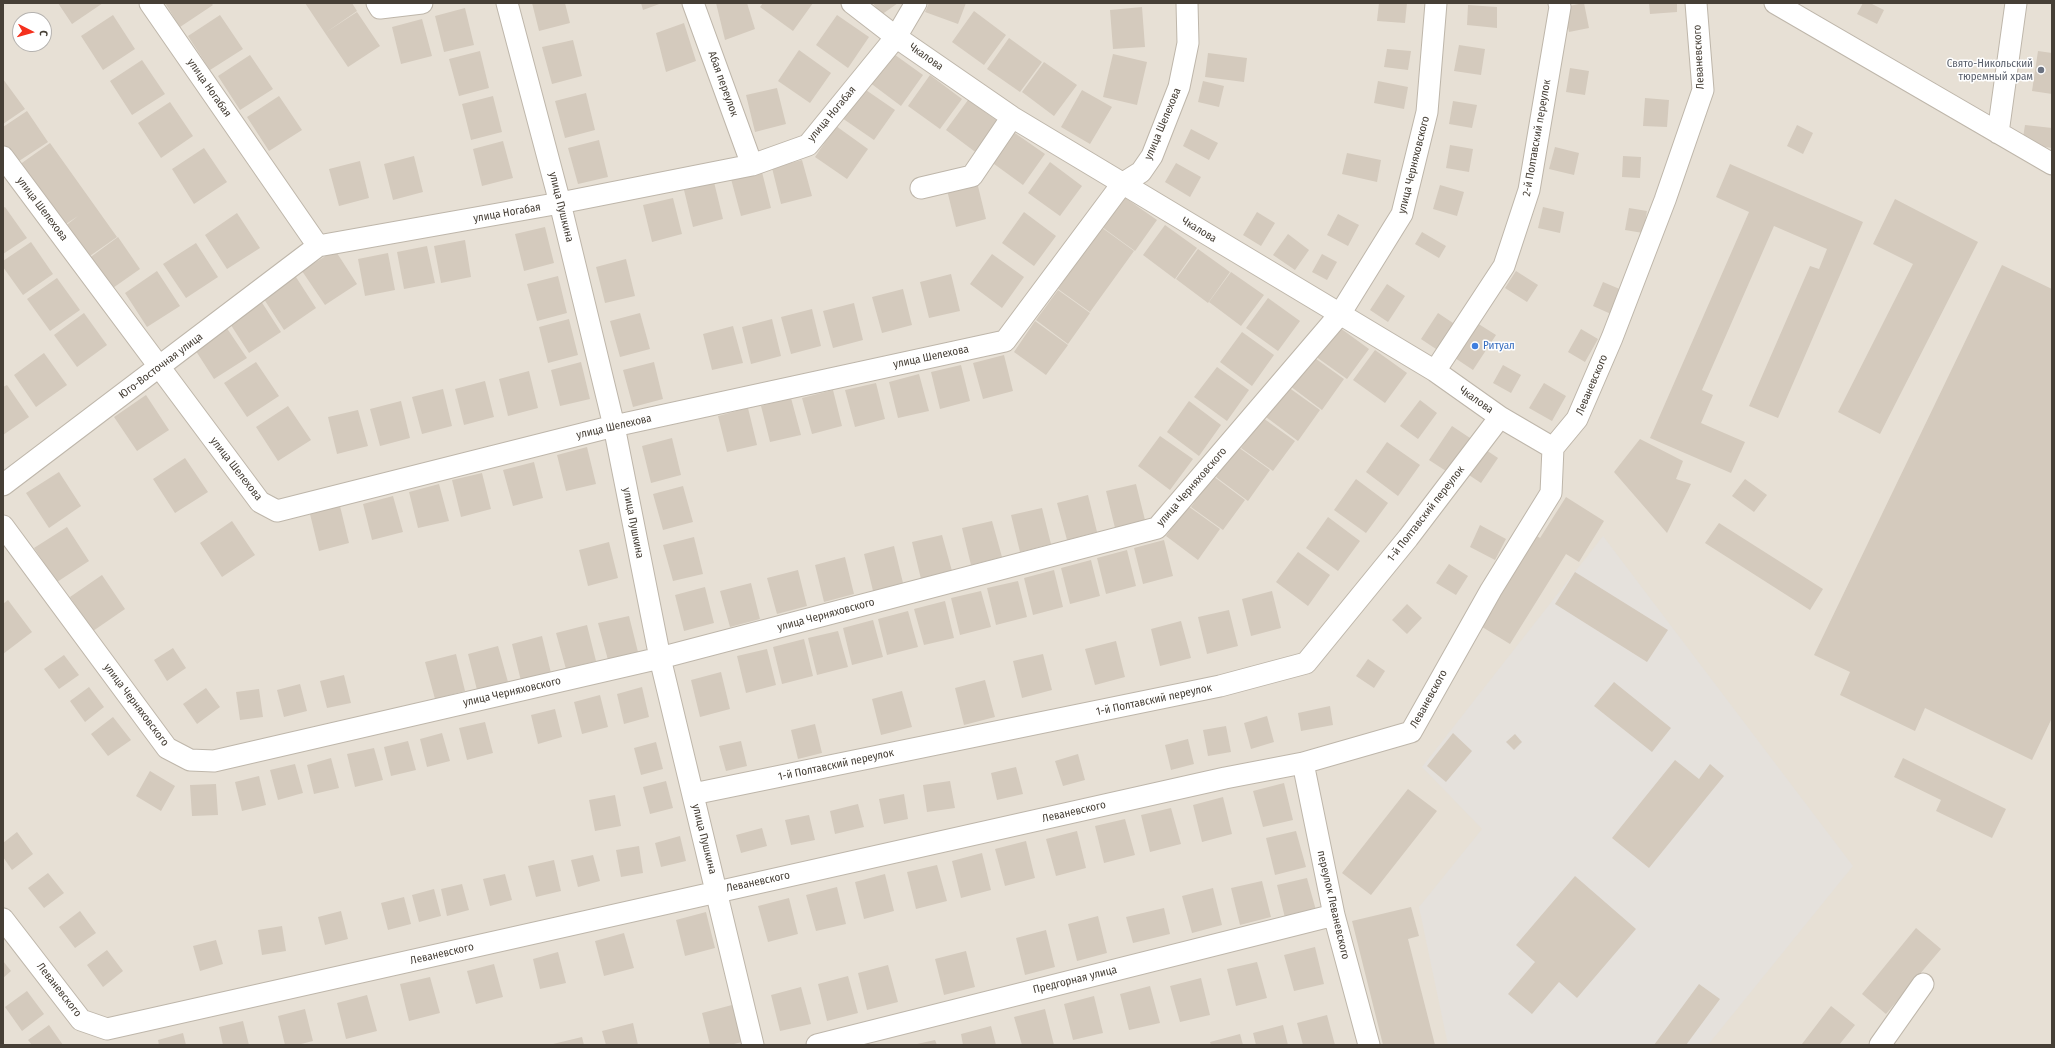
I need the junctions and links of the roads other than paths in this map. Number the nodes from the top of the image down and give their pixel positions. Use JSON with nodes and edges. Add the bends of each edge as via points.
{"nodes":[{"id":1,"x":150,"y":3,"type":"edge"},
{"id":2,"x":377,"y":3,"type":"edge"},
{"id":3,"x":422,"y":3,"type":"edge"},
{"id":4,"x":507,"y":3,"type":"edge"},
{"id":5,"x":693,"y":3,"type":"edge"},
{"id":6,"x":852,"y":3,"type":"edge"},
{"id":7,"x":916,"y":3,"type":"edge"},
{"id":8,"x":1187,"y":3,"type":"edge"},
{"id":9,"x":1436,"y":3,"type":"edge"},
{"id":10,"x":1559,"y":3,"type":"edge"},
{"id":11,"x":1696,"y":3,"type":"edge"},
{"id":12,"x":1775,"y":3,"type":"edge"},
{"id":13,"x":2016,"y":3,"type":"edge"},
{"id":14,"x":896,"y":37,"type":"junction"},
{"id":15,"x":1012,"y":117,"type":"junction"},
{"id":16,"x":1998,"y":133,"type":"junction"},
{"id":17,"x":3,"y":157,"type":"edge"},
{"id":18,"x":2052,"y":164,"type":"edge"},
{"id":19,"x":752,"y":165,"type":"junction"},
{"id":20,"x":1122,"y":184,"type":"junction"},
{"id":21,"x":921,"y":188,"type":"dead end"},
{"id":22,"x":560,"y":203,"type":"junction"},
{"id":23,"x":318,"y":246,"type":"junction"},
{"id":24,"x":1340,"y":314,"type":"junction"},
{"id":25,"x":158,"y":367,"type":"junction"},
{"id":26,"x":1435,"y":371,"type":"junction"},
{"id":27,"x":1500,"y":417,"type":"junction"},
{"id":28,"x":614,"y":426,"type":"junction"},
{"id":29,"x":1553,"y":448,"type":"junction"},
{"id":30,"x":3,"y":485,"type":"edge"},
{"id":31,"x":3,"y":526,"type":"edge"},
{"id":32,"x":660,"y":658,"type":"junction"},
{"id":33,"x":1303,"y":763,"type":"junction"},
{"id":34,"x":693,"y":794,"type":"junction"},
{"id":35,"x":717,"y":891,"type":"junction"},
{"id":36,"x":1334,"y":915,"type":"junction"},
{"id":37,"x":3,"y":919,"type":"edge"},
{"id":38,"x":1923,"y":984,"type":"dead end"},
{"id":39,"x":753,"y":1045,"type":"edge"},
{"id":40,"x":817,"y":1045,"type":"edge"},
{"id":41,"x":1369,"y":1045,"type":"edge"},
{"id":42,"x":1880,"y":1045,"type":"edge"}],
"edges":[{"from":1,"to":23,"type":"street","name":"улица Ногабая"},
{"from":2,"to":3,"type":"street","via":[[380,8]]},
{"from":4,"to":22,"type":"street","name":"улица Пушкина"},
{"from":5,"to":19,"type":"street","name":"Абая переулок"},
{"from":6,"to":14,"type":"street","name":"Чкалова"},
{"from":7,"to":14,"type":"street","name":"улица Ногабая"},
{"from":8,"to":20,"type":"street","name":"улица Шелехова","via":[[1188,43],[1179,87],[1152,156],[1141,172]]},
{"from":9,"to":24,"type":"street","name":"улица Черняховского","via":[[1427,112],[1402,214]]},
{"from":10,"to":26,"type":"street","name":"2-й Полтавский переулок","via":[[1530,190],[1504,266]]},
{"from":11,"to":29,"type":"street","name":"Леваневского","via":[[1703,90],[1665,200],[1612,338],[1578,419]]},
{"from":12,"to":16,"type":"street"},
{"from":13,"to":16,"type":"street"},
{"from":14,"to":15,"type":"street","name":"Чкалова"},
{"from":14,"to":19,"type":"street","name":"улица Ногабая","via":[[808,145]]},
{"from":15,"to":20,"type":"street","name":"Чкалова"},
{"from":15,"to":21,"type":"street","via":[[972,176]]},
{"from":16,"to":18,"type":"street"},
{"from":17,"to":25,"type":"street","name":"улица Шелехова"},
{"from":19,"to":22,"type":"street","name":"улица Ногабая"},
{"from":20,"to":24,"type":"street","name":"Чкалова"},
{"from":20,"to":28,"type":"street","name":"улица Шелехова","via":[[1005,341]]},
{"from":22,"to":23,"type":"street","name":"улица Ногабая"},
{"from":22,"to":28,"type":"street","name":"улица Пушкина"},
{"from":23,"to":25,"type":"street","name":"Юго-Восточная улица"},
{"from":24,"to":26,"type":"street","name":"Чкалова"},
{"from":24,"to":32,"type":"street","name":"улица Черняховского","via":[[1157,528]]},
{"from":25,"to":28,"type":"street","name":"улица Шелехова","via":[[260,502],[277,511]]},
{"from":25,"to":30,"type":"street","name":"Юго-Восточная улица"},
{"from":26,"to":27,"type":"street","name":"Чкалова"},
{"from":27,"to":29,"type":"street","name":"Чкалова"},
{"from":27,"to":34,"type":"street","name":"1-й Полтавский переулок","via":[[1408,538],[1306,663],[1220,686]]},
{"from":28,"to":32,"type":"street","name":"улица Пушкина"},
{"from":29,"to":33,"type":"street","name":"Леваневского","via":[[1551,493],[1491,590],[1411,732]]},
{"from":31,"to":32,"type":"street","name":"улица Черняховского","via":[[167,748],[190,760],[214,761]]},
{"from":32,"to":34,"type":"street","name":"улица Пушкина"},
{"from":33,"to":35,"type":"street","name":"Леваневского"},
{"from":33,"to":36,"type":"street","name":"переулок Леваневского"},
{"from":34,"to":35,"type":"street","name":"улица Пушкина"},
{"from":35,"to":37,"type":"street","name":"Леваневского","via":[[107,1029],[81,1020]]},
{"from":35,"to":39,"type":"street","name":"улица Пушкина"},
{"from":36,"to":40,"type":"street","name":"Предгорная улица"},
{"from":36,"to":41,"type":"street","name":"переулок Леваневского"},
{"from":38,"to":42,"type":"street"}]}
